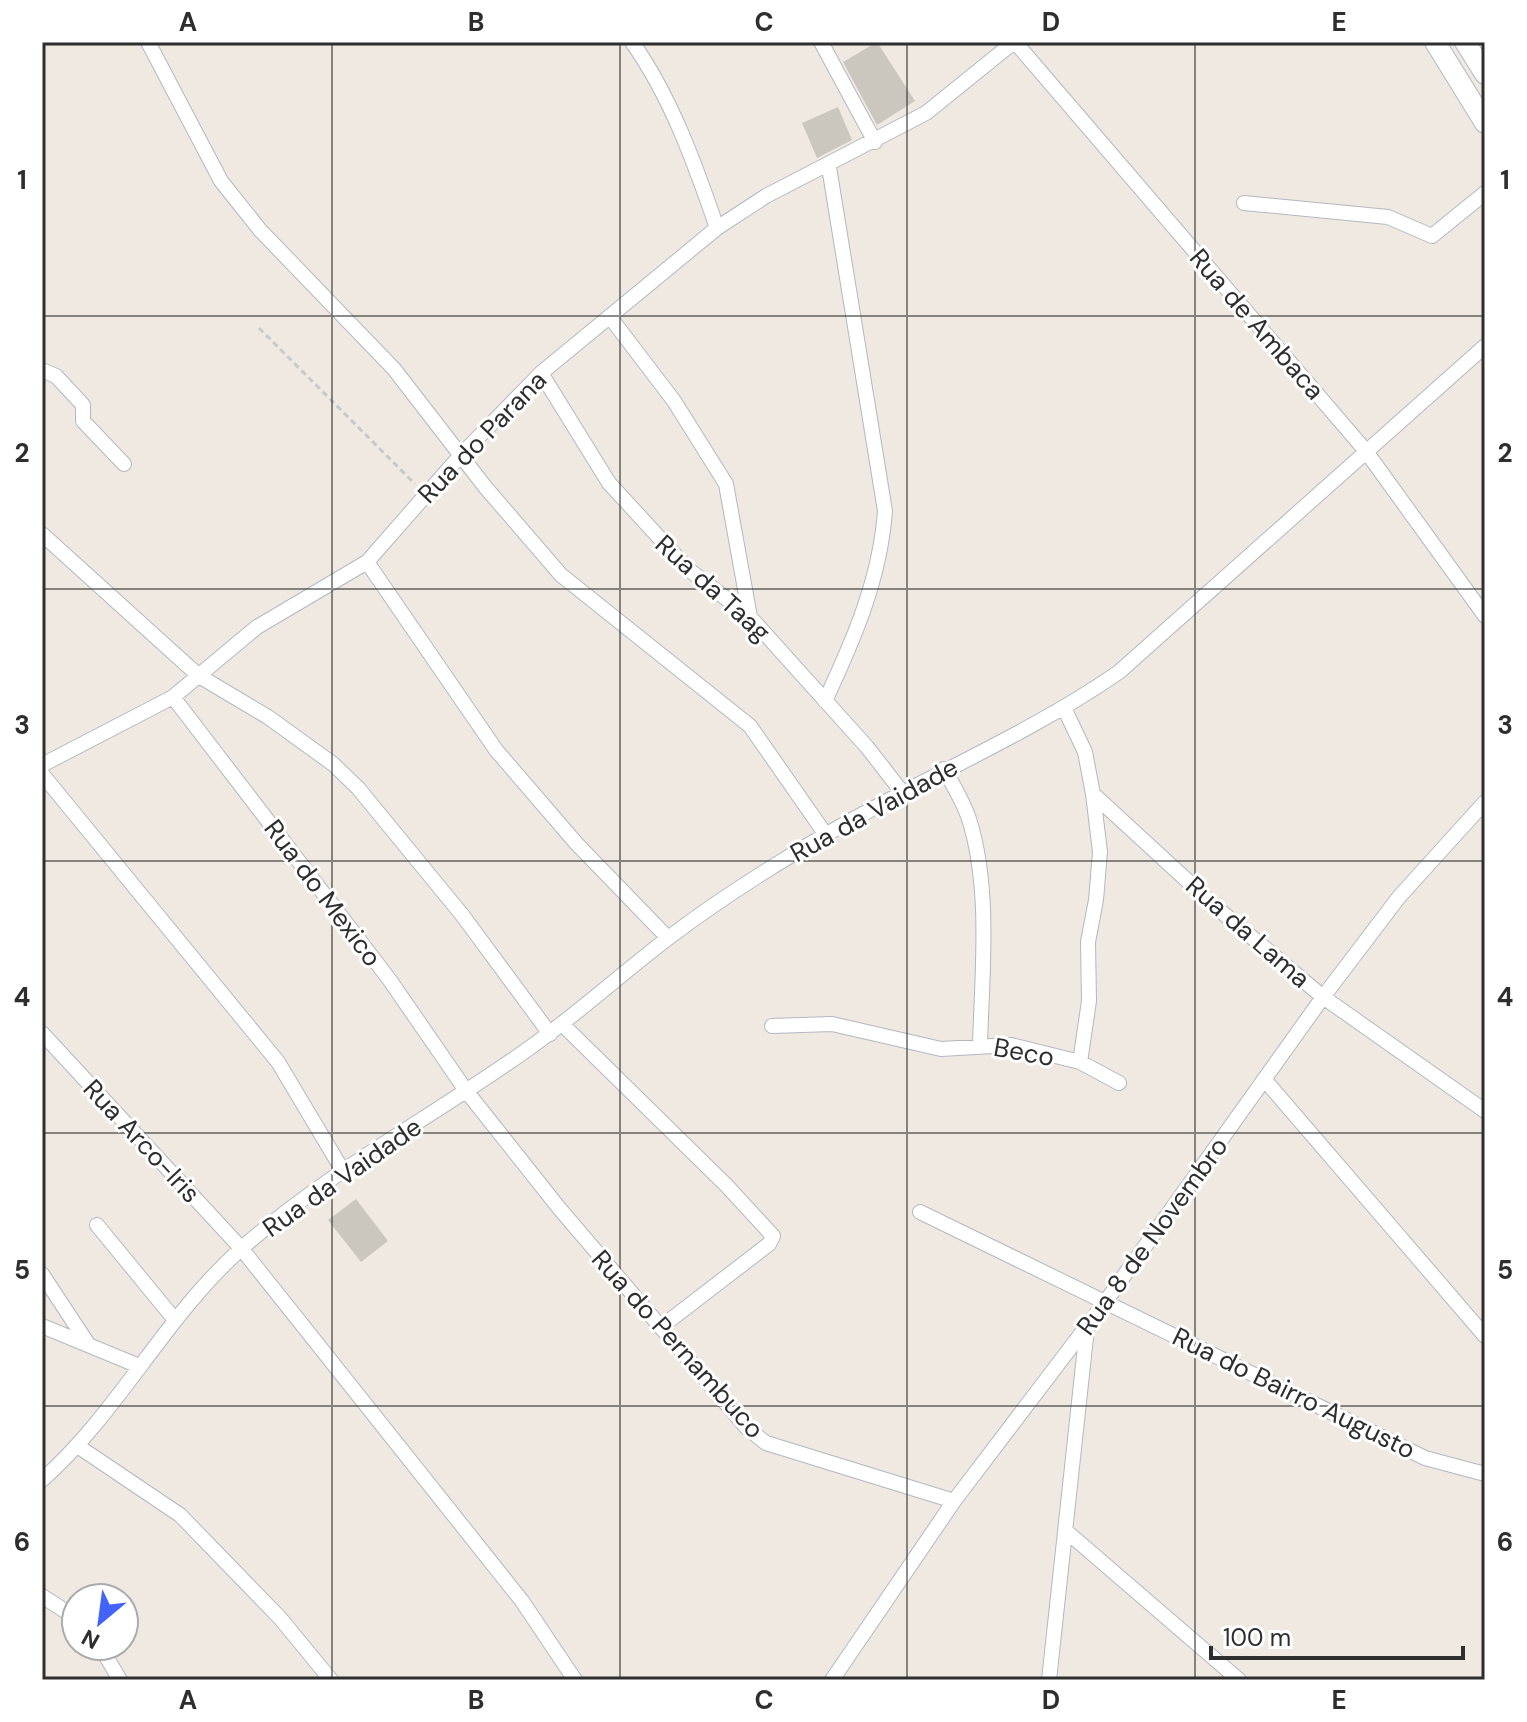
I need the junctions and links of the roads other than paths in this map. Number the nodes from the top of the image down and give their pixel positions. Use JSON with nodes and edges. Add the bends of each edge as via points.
{"nodes":[{"id":1,"x":148,"y":42,"type":"edge"},
{"id":2,"x":632,"y":42,"type":"edge"},
{"id":3,"x":821,"y":42,"type":"edge"},
{"id":4,"x":1014,"y":42,"type":"edge"},
{"id":5,"x":1435,"y":42,"type":"edge"},
{"id":6,"x":1465,"y":42,"type":"edge"},
{"id":7,"x":1485,"y":74,"type":"edge"},
{"id":8,"x":1485,"y":123,"type":"edge"},
{"id":9,"x":875,"y":142,"type":"junction"},
{"id":10,"x":829,"y":167,"type":"junction"},
{"id":11,"x":1485,"y":193,"type":"edge"},
{"id":12,"x":1244,"y":203,"type":"dead end"},
{"id":13,"x":717,"y":228,"type":"junction"},
{"id":14,"x":610,"y":317,"type":"junction"},
{"id":15,"x":1485,"y":346,"type":"edge"},
{"id":16,"x":42,"y":370,"type":"edge"},
{"id":17,"x":541,"y":373,"type":"junction"},
{"id":18,"x":1365,"y":450,"type":"junction"},
{"id":19,"x":460,"y":456,"type":"junction"},
{"id":20,"x":124,"y":464,"type":"dead end"},
{"id":21,"x":42,"y":534,"type":"edge"},
{"id":22,"x":367,"y":562,"type":"junction"},
{"id":23,"x":1485,"y":616,"type":"edge"},
{"id":24,"x":750,"y":617,"type":"junction"},
{"id":25,"x":199,"y":676,"type":"junction"},
{"id":26,"x":173,"y":697,"type":"junction"},
{"id":27,"x":825,"y":701,"type":"junction"},
{"id":28,"x":1065,"y":710,"type":"junction"},
{"id":29,"x":42,"y":765,"type":"edge"},
{"id":30,"x":944,"y":769,"type":"junction"},
{"id":31,"x":42,"y":774,"type":"edge"},
{"id":32,"x":902,"y":792,"type":"junction"},
{"id":33,"x":1093,"y":794,"type":"junction"},
{"id":34,"x":1485,"y":802,"type":"edge"},
{"id":35,"x":826,"y":835,"type":"junction"},
{"id":36,"x":668,"y":938,"type":"junction"},
{"id":37,"x":1323,"y":997,"type":"junction"},
{"id":38,"x":772,"y":1026,"type":"dead end"},
{"id":39,"x":556,"y":1029,"type":"junction"},
{"id":40,"x":42,"y":1033,"type":"edge"},
{"id":41,"x":980,"y":1045,"type":"junction"},
{"id":42,"x":1080,"y":1062,"type":"junction"},
{"id":43,"x":1264,"y":1079,"type":"junction"},
{"id":44,"x":1119,"y":1083,"type":"dead end"},
{"id":45,"x":467,"y":1092,"type":"junction"},
{"id":46,"x":1485,"y":1111,"type":"edge"},
{"id":47,"x":343,"y":1171,"type":"junction"},
{"id":48,"x":920,"y":1212,"type":"dead end"},
{"id":49,"x":97,"y":1225,"type":"dead end"},
{"id":50,"x":241,"y":1248,"type":"junction"},
{"id":51,"x":42,"y":1274,"type":"edge"},
{"id":52,"x":1106,"y":1301,"type":"junction"},
{"id":53,"x":175,"y":1320,"type":"junction"},
{"id":54,"x":42,"y":1326,"type":"edge"},
{"id":55,"x":661,"y":1327,"type":"junction"},
{"id":56,"x":1087,"y":1328,"type":"junction"},
{"id":57,"x":1485,"y":1336,"type":"edge"},
{"id":58,"x":88,"y":1344,"type":"junction"},
{"id":59,"x":139,"y":1366,"type":"junction"},
{"id":60,"x":79,"y":1447,"type":"junction"},
{"id":61,"x":1485,"y":1474,"type":"edge"},
{"id":62,"x":42,"y":1480,"type":"edge"},
{"id":63,"x":954,"y":1501,"type":"junction"},
{"id":64,"x":1066,"y":1531,"type":"junction"},
{"id":65,"x":42,"y":1596,"type":"edge"},
{"id":66,"x":60,"y":1608,"type":"edge"},
{"id":67,"x":109,"y":1662,"type":"edge"},
{"id":68,"x":326,"y":1675,"type":"edge"},
{"id":69,"x":120,"y":1680,"type":"edge"},
{"id":70,"x":575,"y":1680,"type":"edge"},
{"id":71,"x":832,"y":1680,"type":"edge"},
{"id":72,"x":1049,"y":1680,"type":"edge"},
{"id":73,"x":1239,"y":1680,"type":"edge"}],
"edges":[{"from":1,"to":19,"type":"street","via":[[221,181],[394,369]]},
{"from":2,"to":13,"type":"street","via":[[665,98]]},
{"from":3,"to":9,"type":"street"},
{"from":4,"to":9,"type":"street","name":"Rua do Parana","via":[[926,113]]},
{"from":4,"to":18,"type":"street","name":"Rua de Ambaca"},
{"from":5,"to":8,"type":"main road"},
{"from":6,"to":7,"type":"main road"},
{"from":9,"to":10,"type":"street","name":"Rua do Parana"},
{"from":10,"to":13,"type":"street","name":"Rua do Parana","via":[[766,196]]},
{"from":10,"to":27,"type":"street","via":[[885,511],[883,540],[864,610]]},
{"from":11,"to":12,"type":"street","via":[[1432,236],[1388,217]]},
{"from":13,"to":14,"type":"street","name":"Rua do Parana"},
{"from":14,"to":17,"type":"street","name":"Rua do Parana"},
{"from":14,"to":24,"type":"street","via":[[674,401],[726,484]]},
{"from":15,"to":18,"type":"street","name":"Rua da Vaidade"},
{"from":16,"to":20,"type":"street","via":[[56,376],[83,405],[83,421]]},
{"from":17,"to":19,"type":"street","name":"Rua do Parana"},
{"from":17,"to":24,"type":"street","name":"Rua da Taag","via":[[609,483],[688,569]]},
{"from":18,"to":23,"type":"street","name":"Rua de Ambaca"},
{"from":18,"to":28,"type":"street","name":"Rua da Vaidade","via":[[1132,662]]},
{"from":19,"to":22,"type":"street","name":"Rua do Parana"},
{"from":19,"to":35,"type":"street","via":[[561,575],[750,726]]},
{"from":21,"to":25,"type":"street"},
{"from":22,"to":25,"type":"street","name":"Rua do Parana","via":[[257,627]]},
{"from":22,"to":36,"type":"street","via":[[496,750]]},
{"from":24,"to":27,"type":"street","name":"Rua da Taag"},
{"from":25,"to":26,"type":"street","name":"Rua do Parana"},
{"from":25,"to":39,"type":"street","via":[[300,739],[358,788]]},
{"from":26,"to":29,"type":"street","name":"Rua do Parana"},
{"from":26,"to":45,"type":"street","name":"Rua do Mexico","via":[[389,979]]},
{"from":27,"to":32,"type":"street","name":"Rua da Taag"},
{"from":28,"to":30,"type":"street","name":"Rua da Vaidade"},
{"from":28,"to":33,"type":"street","via":[[1085,752]]},
{"from":30,"to":32,"type":"street","name":"Rua da Vaidade"},
{"from":30,"to":41,"type":"street","name":"Beco","via":[[967,814],[975,855],[984,933]]},
{"from":31,"to":47,"type":"street","via":[[287,1074]]},
{"from":32,"to":35,"type":"street","name":"Rua da Vaidade"},
{"from":33,"to":37,"type":"street","name":"Rua da Lama"},
{"from":33,"to":42,"type":"street","name":"Beco","via":[[1100,852]]},
{"from":34,"to":37,"type":"street","name":"Rua 8 de Novembro","via":[[1399,897]]},
{"from":35,"to":36,"type":"street","name":"Rua da Vaidade"},
{"from":36,"to":39,"type":"street","name":"Rua da Vaidade"},
{"from":37,"to":43,"type":"street","name":"Rua 8 de Novembro"},
{"from":37,"to":46,"type":"street","name":"Rua da Lama"},
{"from":38,"to":41,"type":"street","via":[[832,1024],[941,1049]]},
{"from":39,"to":45,"type":"street","name":"Rua da Vaidade"},
{"from":39,"to":55,"type":"street","via":[[773,1236]]},
{"from":40,"to":50,"type":"street","name":"Rua Arco-Iris"},
{"from":41,"to":42,"type":"street","name":"Beco","via":[[1011,1045]]},
{"from":42,"to":44,"type":"street"},
{"from":43,"to":52,"type":"street","name":"Rua 8 de Novembro"},
{"from":43,"to":57,"type":"street"},
{"from":45,"to":47,"type":"street","name":"Rua da Vaidade"},
{"from":45,"to":55,"type":"street","name":"Rua do Pernambuco"},
{"from":47,"to":50,"type":"street","name":"Rua da Vaidade"},
{"from":48,"to":52,"type":"street","name":"Rua do Bairro Augusto"},
{"from":49,"to":53,"type":"street"},
{"from":50,"to":53,"type":"street","name":"Rua da Vaidade"},
{"from":50,"to":70,"type":"street","name":"Rua Arco-Iris","via":[[522,1601]]},
{"from":51,"to":58,"type":"street"},
{"from":52,"to":56,"type":"street","name":"Rua 8 de Novembro"},
{"from":52,"to":61,"type":"street","name":"Rua do Bairro Augusto","via":[[1425,1458]]},
{"from":53,"to":59,"type":"street","name":"Rua da Vaidade"},
{"from":54,"to":58,"type":"street"},
{"from":55,"to":63,"type":"street","name":"Rua do Pernambuco","via":[[747,1428],[766,1443]]},
{"from":56,"to":63,"type":"street","name":"Rua 8 de Novembro"},
{"from":56,"to":64,"type":"street"},
{"from":58,"to":59,"type":"street"},
{"from":59,"to":60,"type":"street","name":"Rua da Vaidade"},
{"from":60,"to":62,"type":"street","name":"Rua da Vaidade"},
{"from":60,"to":68,"type":"street","via":[[180,1515],[280,1618]]},
{"from":63,"to":71,"type":"street","name":"Rua 8 de Novembro"},
{"from":64,"to":72,"type":"street"},
{"from":64,"to":73,"type":"street"},
{"from":65,"to":66,"type":"street"},
{"from":67,"to":69,"type":"street"}]}
